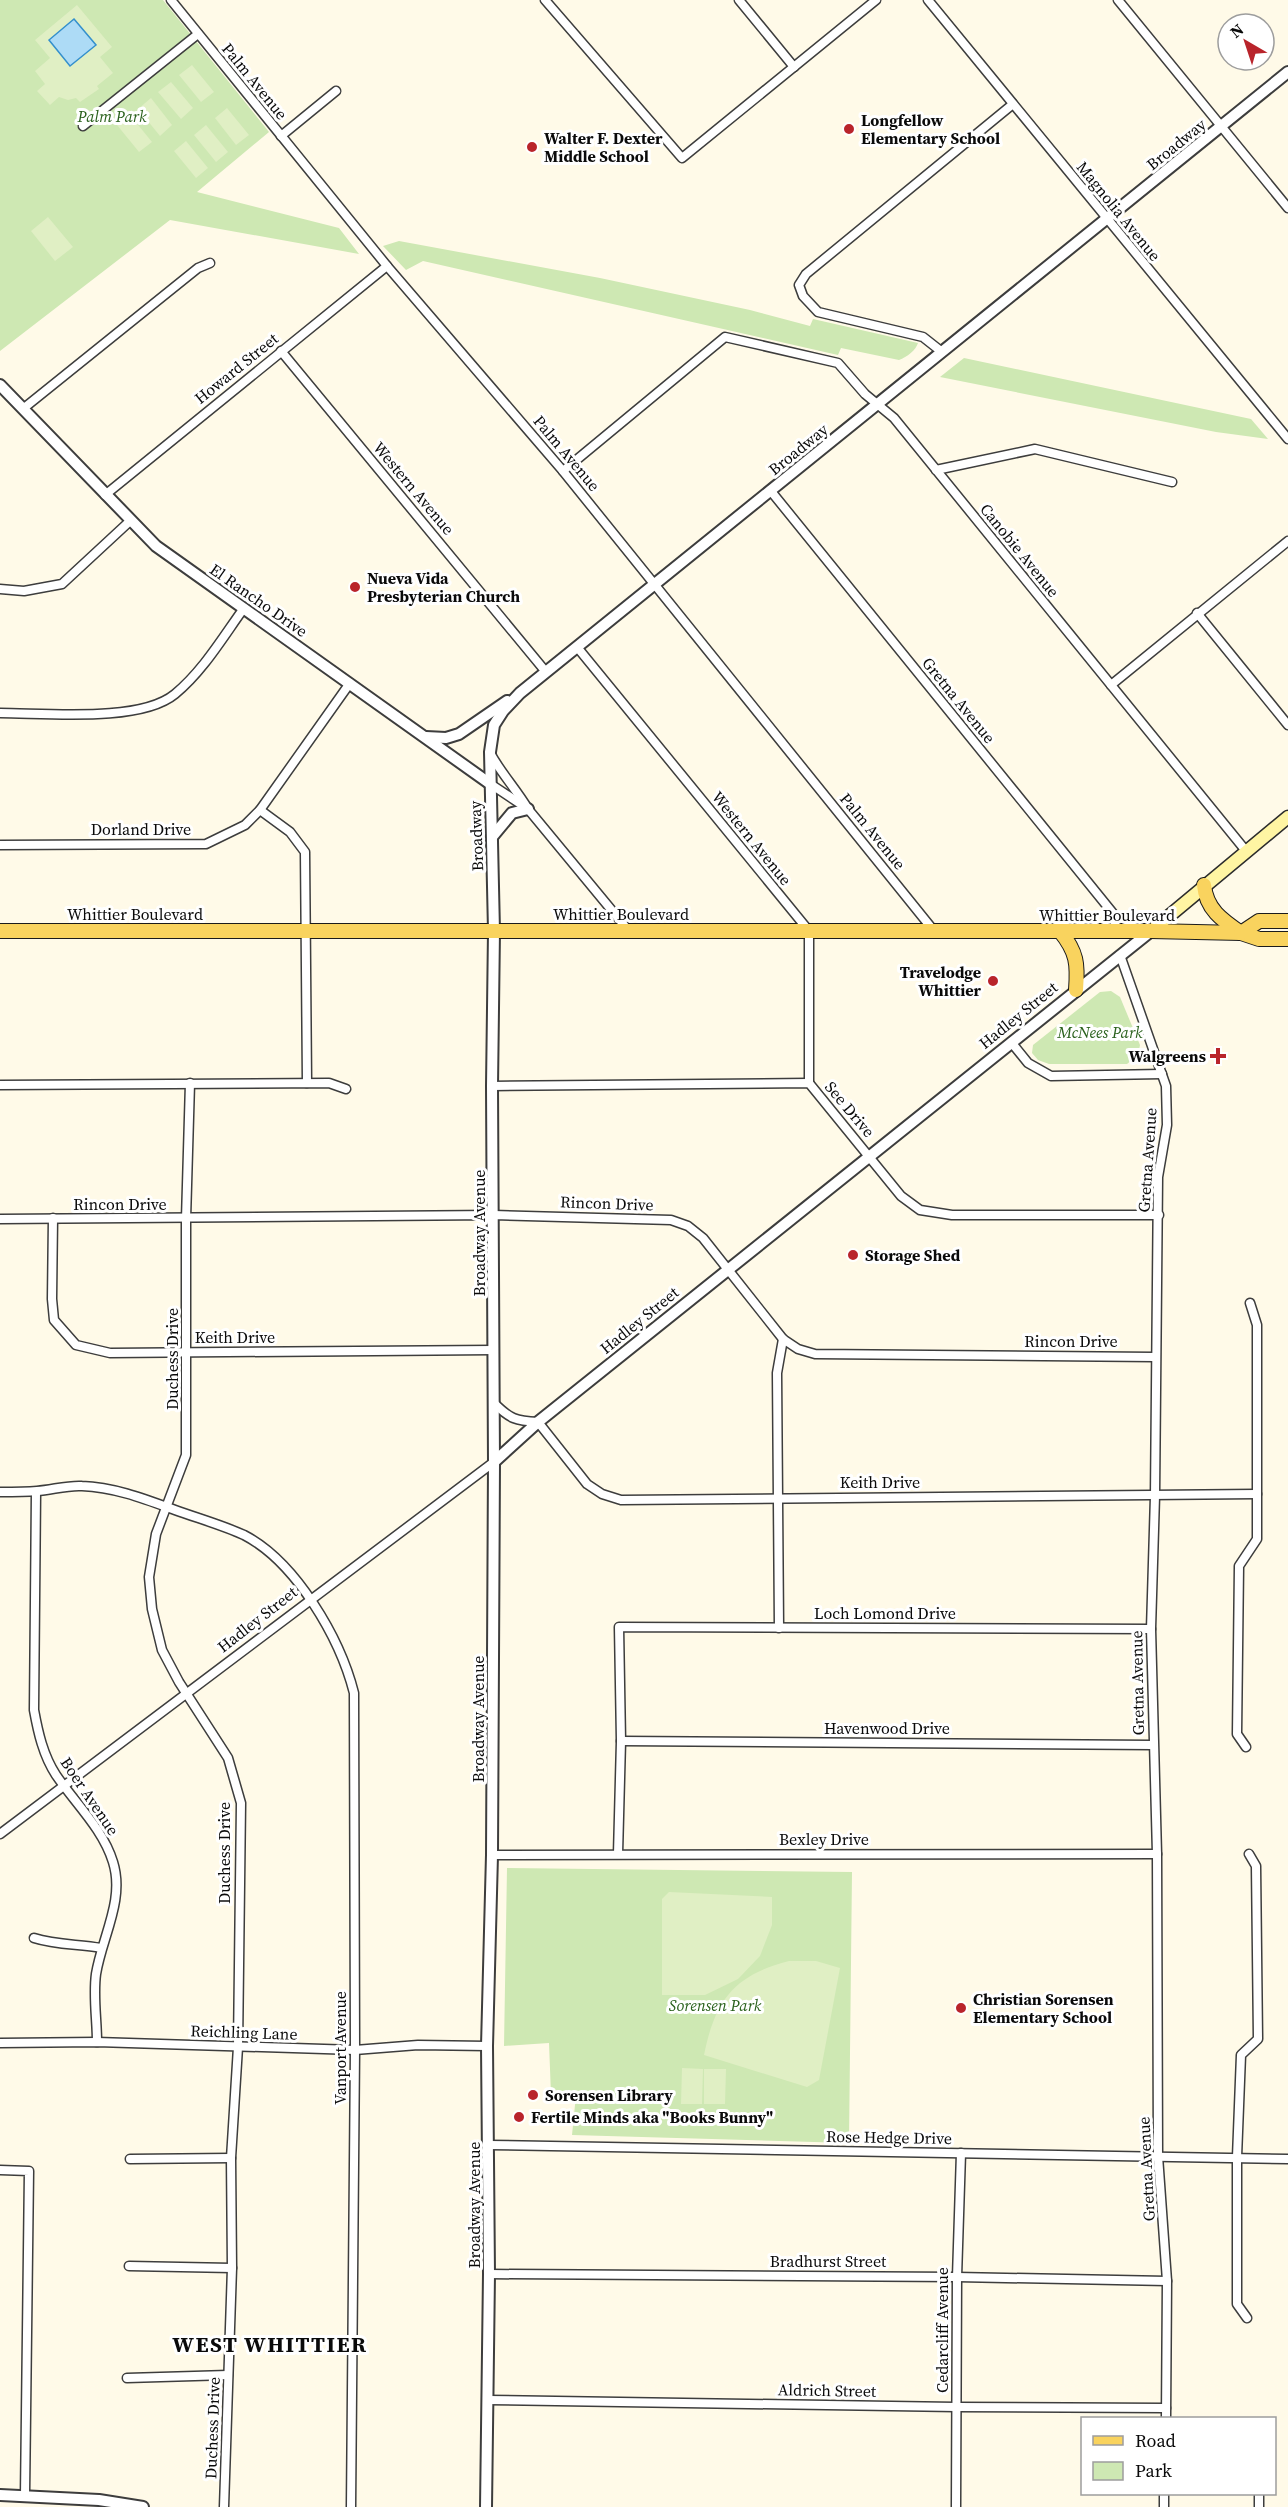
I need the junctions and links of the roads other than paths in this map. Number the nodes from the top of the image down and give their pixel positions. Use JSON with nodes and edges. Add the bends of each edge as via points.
{"nodes":[{"id":1,"x":171,"y":0,"type":"edge"},
{"id":2,"x":545,"y":0,"type":"edge"},
{"id":3,"x":739,"y":0,"type":"edge"},
{"id":4,"x":876,"y":0,"type":"edge"},
{"id":5,"x":928,"y":0,"type":"edge"},
{"id":6,"x":1118,"y":0,"type":"edge"},
{"id":7,"x":198,"y":34,"type":"junction"},
{"id":8,"x":794,"y":67,"type":"junction"},
{"id":9,"x":1288,"y":72,"type":"edge"},
{"id":10,"x":336,"y":91,"type":"dead end"},
{"id":11,"x":1013,"y":104,"type":"junction"},
{"id":12,"x":83,"y":126,"type":"dead end"},
{"id":13,"x":1221,"y":126,"type":"junction"},
{"id":14,"x":281,"y":136,"type":"junction"},
{"id":15,"x":1288,"y":208,"type":"edge"},
{"id":16,"x":1107,"y":219,"type":"junction"},
{"id":17,"x":210,"y":263,"type":"dead end"},
{"id":18,"x":387,"y":266,"type":"junction"},
{"id":19,"x":281,"y":351,"type":"junction"},
{"id":20,"x":942,"y":352,"type":"junction"},
{"id":21,"x":0,"y":385,"type":"edge"},
{"id":22,"x":877,"y":404,"type":"junction"},
{"id":23,"x":24,"y":408,"type":"junction"},
{"id":24,"x":1288,"y":440,"type":"edge"},
{"id":25,"x":936,"y":470,"type":"junction"},
{"id":26,"x":563,"y":471,"type":"junction"},
{"id":27,"x":1172,"y":482,"type":"dead end"},
{"id":28,"x":770,"y":490,"type":"junction"},
{"id":29,"x":105,"y":495,"type":"junction"},
{"id":30,"x":130,"y":521,"type":"junction"},
{"id":31,"x":1288,"y":541,"type":"edge"},
{"id":32,"x":655,"y":584,"type":"junction"},
{"id":33,"x":0,"y":589,"type":"edge"},
{"id":34,"x":244,"y":608,"type":"junction"},
{"id":35,"x":1197,"y":614,"type":"junction"},
{"id":36,"x":577,"y":647,"type":"junction"},
{"id":37,"x":546,"y":672,"type":"junction"},
{"id":38,"x":350,"y":683,"type":"junction"},
{"id":39,"x":1111,"y":685,"type":"junction"},
{"id":40,"x":520,"y":693,"type":"junction"},
{"id":41,"x":0,"y":713,"type":"edge"},
{"id":42,"x":1288,"y":725,"type":"edge"},
{"id":43,"x":424,"y":736,"type":"junction"},
{"id":44,"x":490,"y":752,"type":"junction"},
{"id":45,"x":489,"y":783,"type":"junction"},
{"id":46,"x":528,"y":809,"type":"junction"},
{"id":47,"x":260,"y":810,"type":"junction"},
{"id":48,"x":1288,"y":817,"type":"edge"},
{"id":49,"x":492,"y":837,"type":"junction"},
{"id":50,"x":0,"y":845,"type":"edge"},
{"id":51,"x":1246,"y":851,"type":"junction"},
{"id":52,"x":1204,"y":885,"type":"junction"},
{"id":53,"x":1288,"y":921,"type":"edge"},
{"id":54,"x":307,"y":930,"type":"junction"},
{"id":55,"x":628,"y":930,"type":"junction"},
{"id":56,"x":0,"y":931,"type":"edge"},
{"id":57,"x":495,"y":931,"type":"junction"},
{"id":58,"x":809,"y":931,"type":"junction"},
{"id":59,"x":934,"y":931,"type":"junction"},
{"id":60,"x":1060,"y":931,"type":"junction"},
{"id":61,"x":1114,"y":931,"type":"junction"},
{"id":62,"x":1150,"y":931,"type":"junction"},
{"id":63,"x":1241,"y":933,"type":"junction"},
{"id":64,"x":1288,"y":939,"type":"edge"},
{"id":65,"x":1120,"y":955,"type":"junction"},
{"id":66,"x":1076,"y":990,"type":"junction"},
{"id":67,"x":1011,"y":1042,"type":"junction"},
{"id":68,"x":1162,"y":1074,"type":"junction"},
{"id":69,"x":190,"y":1083,"type":"junction"},
{"id":70,"x":307,"y":1083,"type":"junction"},
{"id":71,"x":809,"y":1083,"type":"junction"},
{"id":72,"x":0,"y":1085,"type":"edge"},
{"id":73,"x":492,"y":1086,"type":"junction"},
{"id":74,"x":346,"y":1089,"type":"dead end"},
{"id":75,"x":870,"y":1157,"type":"junction"},
{"id":76,"x":494,"y":1215,"type":"junction"},
{"id":77,"x":1159,"y":1215,"type":"junction"},
{"id":78,"x":53,"y":1218,"type":"junction"},
{"id":79,"x":0,"y":1219,"type":"edge"},
{"id":80,"x":186,"y":1219,"type":"junction"},
{"id":81,"x":728,"y":1271,"type":"junction"},
{"id":82,"x":1250,"y":1303,"type":"dead end"},
{"id":83,"x":783,"y":1339,"type":"junction"},
{"id":84,"x":494,"y":1350,"type":"junction"},
{"id":85,"x":187,"y":1352,"type":"junction"},
{"id":86,"x":1155,"y":1357,"type":"junction"},
{"id":87,"x":494,"y":1403,"type":"junction"},
{"id":88,"x":538,"y":1422,"type":"junction"},
{"id":89,"x":494,"y":1462,"type":"junction"},
{"id":90,"x":0,"y":1492,"type":"edge"},
{"id":91,"x":36,"y":1492,"type":"junction"},
{"id":92,"x":1257,"y":1494,"type":"junction"},
{"id":93,"x":1155,"y":1496,"type":"junction"},
{"id":94,"x":777,"y":1498,"type":"junction"},
{"id":95,"x":166,"y":1507,"type":"junction"},
{"id":96,"x":310,"y":1599,"type":"junction"},
{"id":97,"x":779,"y":1629,"type":"junction"},
{"id":98,"x":1151,"y":1629,"type":"junction"},
{"id":99,"x":188,"y":1694,"type":"junction"},
{"id":100,"x":621,"y":1741,"type":"junction"},
{"id":101,"x":1153,"y":1744,"type":"junction"},
{"id":102,"x":1246,"y":1747,"type":"dead end"},
{"id":103,"x":64,"y":1785,"type":"junction"},
{"id":104,"x":0,"y":1834,"type":"edge"},
{"id":105,"x":618,"y":1854,"type":"junction"},
{"id":106,"x":1157,"y":1854,"type":"junction"},
{"id":107,"x":1249,"y":1854,"type":"dead end"},
{"id":108,"x":492,"y":1856,"type":"junction"},
{"id":109,"x":34,"y":1938,"type":"dead end"},
{"id":110,"x":100,"y":1948,"type":"junction"},
{"id":111,"x":97,"y":2042,"type":"junction"},
{"id":112,"x":0,"y":2043,"type":"edge"},
{"id":113,"x":487,"y":2046,"type":"junction"},
{"id":114,"x":238,"y":2047,"type":"junction"},
{"id":115,"x":355,"y":2050,"type":"junction"},
{"id":116,"x":489,"y":2145,"type":"junction"},
{"id":117,"x":961,"y":2153,"type":"junction"},
{"id":118,"x":1158,"y":2156,"type":"junction"},
{"id":119,"x":1237,"y":2157,"type":"junction"},
{"id":120,"x":231,"y":2158,"type":"junction"},
{"id":121,"x":130,"y":2159,"type":"dead end"},
{"id":122,"x":1288,"y":2159,"type":"edge"},
{"id":123,"x":0,"y":2170,"type":"edge"},
{"id":124,"x":129,"y":2266,"type":"dead end"},
{"id":125,"x":231,"y":2268,"type":"junction"},
{"id":126,"x":489,"y":2274,"type":"junction"},
{"id":127,"x":957,"y":2277,"type":"junction"},
{"id":128,"x":1167,"y":2281,"type":"junction"},
{"id":129,"x":1247,"y":2318,"type":"dead end"},
{"id":130,"x":228,"y":2375,"type":"junction"},
{"id":131,"x":127,"y":2378,"type":"dead end"},
{"id":132,"x":488,"y":2400,"type":"junction"},
{"id":133,"x":956,"y":2407,"type":"junction"},
{"id":134,"x":1166,"y":2408,"type":"junction"},
{"id":135,"x":1166,"y":2417,"type":"edge"},
{"id":136,"x":0,"y":2495,"type":"edge"},
{"id":137,"x":25,"y":2495,"type":"junction"},
{"id":138,"x":143,"y":2507,"type":"edge"},
{"id":139,"x":224,"y":2507,"type":"edge"},
{"id":140,"x":351,"y":2507,"type":"edge"},
{"id":141,"x":486,"y":2507,"type":"edge"},
{"id":142,"x":956,"y":2507,"type":"edge"}],
"edges":[{"from":1,"to":7,"type":"street","name":"Palm Avenue"},
{"from":2,"to":8,"type":"street","via":[[682,158]]},
{"from":3,"to":8,"type":"street"},
{"from":4,"to":8,"type":"street"},
{"from":5,"to":11,"type":"street","name":"Magnolia Avenue"},
{"from":6,"to":13,"type":"street"},
{"from":7,"to":12,"type":"street"},
{"from":7,"to":14,"type":"street","name":"Palm Avenue"},
{"from":9,"to":13,"type":"street","name":"Broadway"},
{"from":10,"to":14,"type":"street"},
{"from":11,"to":16,"type":"street","name":"Magnolia Avenue"},
{"from":11,"to":20,"type":"street","via":[[806,274],[799,285],[803,296],[818,312],[923,337]]},
{"from":13,"to":15,"type":"street"},
{"from":13,"to":16,"type":"street","name":"Broadway"},
{"from":14,"to":18,"type":"street","name":"Palm Avenue"},
{"from":16,"to":20,"type":"street","name":"Broadway"},
{"from":16,"to":24,"type":"street","name":"Magnolia Avenue"},
{"from":17,"to":23,"type":"street","via":[[198,268]]},
{"from":18,"to":19,"type":"street","name":"Howard Street"},
{"from":18,"to":26,"type":"street","name":"Palm Avenue"},
{"from":19,"to":29,"type":"street","name":"Howard Street"},
{"from":19,"to":37,"type":"street","name":"Western Avenue"},
{"from":20,"to":22,"type":"street","name":"Broadway"},
{"from":21,"to":23,"type":"street","name":"El Rancho Drive"},
{"from":22,"to":25,"type":"street","name":"Canobie Avenue","via":[[894,418]]},
{"from":22,"to":26,"type":"street","name":"Canobie Avenue","via":[[838,363],[725,337]]},
{"from":22,"to":28,"type":"street","name":"Broadway"},
{"from":23,"to":29,"type":"street","name":"El Rancho Drive"},
{"from":25,"to":27,"type":"street","via":[[1035,449]]},
{"from":25,"to":39,"type":"street","name":"Canobie Avenue"},
{"from":26,"to":32,"type":"street","name":"Palm Avenue"},
{"from":28,"to":32,"type":"street","name":"Broadway"},
{"from":28,"to":61,"type":"street","name":"Gretna Avenue","via":[[1116,917]]},
{"from":29,"to":30,"type":"street","name":"El Rancho Drive"},
{"from":30,"to":33,"type":"street","via":[[62,584],[24,591]]},
{"from":30,"to":34,"type":"street","name":"El Rancho Drive","via":[[156,546]]},
{"from":31,"to":35,"type":"street"},
{"from":32,"to":36,"type":"street","name":"Broadway"},
{"from":32,"to":59,"type":"street","name":"Palm Avenue"},
{"from":34,"to":38,"type":"street","name":"El Rancho Drive"},
{"from":34,"to":41,"type":"street","via":[[175,695],[155,705],[104,713]]},
{"from":35,"to":39,"type":"street"},
{"from":35,"to":42,"type":"street"},
{"from":36,"to":37,"type":"street","name":"Broadway"},
{"from":36,"to":58,"type":"street","name":"Western Avenue"},
{"from":37,"to":40,"type":"street","name":"Broadway"},
{"from":38,"to":43,"type":"street","name":"El Rancho Drive"},
{"from":38,"to":47,"type":"street","name":"Dorland Drive"},
{"from":39,"to":51,"type":"street","name":"Canobie Avenue"},
{"from":40,"to":43,"type":"street","via":[[459,734],[446,738]]},
{"from":40,"to":44,"type":"street","name":"Broadway","via":[[494,725]]},
{"from":43,"to":45,"type":"street","name":"El Rancho Drive"},
{"from":44,"to":45,"type":"street","name":"Broadway"},
{"from":44,"to":46,"type":"street","name":"El Rancho Drive"},
{"from":45,"to":46,"type":"street","name":"El Rancho Drive"},
{"from":45,"to":49,"type":"street","name":"Broadway"},
{"from":46,"to":49,"type":"street","via":[[512,813]]},
{"from":46,"to":55,"type":"street","name":"El Rancho Drive"},
{"from":47,"to":50,"type":"street","name":"Dorland Drive","via":[[245,825],[206,844]]},
{"from":47,"to":54,"type":"street","via":[[290,832],[305,852]]},
{"from":48,"to":51,"type":"main road","name":"Hadley Street"},
{"from":49,"to":57,"type":"street","name":"Broadway"},
{"from":51,"to":52,"type":"main road","name":"Hadley Street"},
{"from":52,"to":62,"type":"main road","name":"Hadley Street"},
{"from":52,"to":63,"type":"main road","via":[[1211,909]]},
{"from":53,"to":63,"type":"main road","name":"Whittier Boulevard","via":[[1259,921]]},
{"from":54,"to":56,"type":"main road","name":"Whittier Boulevard"},
{"from":54,"to":57,"type":"main road","name":"Whittier Boulevard"},
{"from":54,"to":70,"type":"street"},
{"from":55,"to":57,"type":"main road","name":"Whittier Boulevard"},
{"from":55,"to":58,"type":"main road","name":"Whittier Boulevard"},
{"from":57,"to":73,"type":"street","name":"Broadway Avenue"},
{"from":58,"to":59,"type":"main road","name":"Whittier Boulevard"},
{"from":58,"to":71,"type":"street"},
{"from":59,"to":60,"type":"main road","name":"Whittier Boulevard"},
{"from":60,"to":61,"type":"main road","name":"Whittier Boulevard"},
{"from":60,"to":66,"type":"main road","via":[[1072,945],[1078,966]]},
{"from":61,"to":62,"type":"main road","name":"Whittier Boulevard"},
{"from":62,"to":63,"type":"main road","name":"Whittier Boulevard"},
{"from":62,"to":65,"type":"street","name":"Hadley Street"},
{"from":63,"to":64,"type":"main road","name":"Whittier Boulevard","via":[[1258,939]]},
{"from":65,"to":66,"type":"street","name":"Hadley Street"},
{"from":65,"to":68,"type":"street","name":"Gretna Avenue"},
{"from":66,"to":67,"type":"street","name":"Hadley Street"},
{"from":67,"to":68,"type":"street","via":[[1028,1063],[1051,1076]]},
{"from":67,"to":75,"type":"street","name":"Hadley Street"},
{"from":68,"to":77,"type":"street","name":"Gretna Avenue","via":[[1167,1125],[1158,1177]]},
{"from":69,"to":70,"type":"street"},
{"from":69,"to":72,"type":"street"},
{"from":69,"to":80,"type":"street","name":"Duchess Drive"},
{"from":70,"to":74,"type":"street","via":[[329,1083]]},
{"from":71,"to":73,"type":"street","name":"See Drive"},
{"from":71,"to":75,"type":"street","name":"See Drive"},
{"from":73,"to":76,"type":"street","name":"Broadway Avenue"},
{"from":75,"to":77,"type":"street","name":"See Drive","via":[[909,1204],[933,1214]]},
{"from":75,"to":81,"type":"street","name":"Hadley Street"},
{"from":76,"to":80,"type":"street","name":"Rincon Drive"},
{"from":76,"to":81,"type":"street","name":"Rincon Drive","via":[[671,1220],[688,1226],[703,1238]]},
{"from":76,"to":84,"type":"street","name":"Broadway Avenue"},
{"from":77,"to":86,"type":"street","name":"Gretna Avenue"},
{"from":78,"to":79,"type":"street","name":"Rincon Drive"},
{"from":78,"to":80,"type":"street","name":"Rincon Drive"},
{"from":78,"to":85,"type":"street","name":"Keith Drive","via":[[54,1320],[65,1335],[76,1345],[110,1353]]},
{"from":80,"to":85,"type":"street","name":"Duchess Drive"},
{"from":81,"to":83,"type":"street","name":"Rincon Drive"},
{"from":81,"to":88,"type":"street","name":"Hadley Street"},
{"from":82,"to":92,"type":"street","via":[[1257,1324]]},
{"from":83,"to":86,"type":"street","name":"Rincon Drive","via":[[798,1349],[832,1356]]},
{"from":83,"to":94,"type":"street","via":[[777,1373]]},
{"from":84,"to":85,"type":"street","name":"Keith Drive"},
{"from":84,"to":87,"type":"street","name":"Broadway Avenue"},
{"from":85,"to":95,"type":"street","name":"Duchess Drive","via":[[186,1455]]},
{"from":86,"to":93,"type":"street","name":"Gretna Avenue"},
{"from":87,"to":88,"type":"street","via":[[508,1417]]},
{"from":87,"to":89,"type":"street","name":"Broadway Avenue"},
{"from":88,"to":89,"type":"street","name":"Hadley Street"},
{"from":88,"to":94,"type":"street","name":"Keith Drive","via":[[587,1484],[602,1494],[621,1500]]},
{"from":89,"to":96,"type":"street","name":"Hadley Street"},
{"from":89,"to":108,"type":"street","name":"Broadway Avenue"},
{"from":90,"to":91,"type":"street","name":"Vanport Avenue"},
{"from":91,"to":95,"type":"street","name":"Vanport Avenue","via":[[81,1486],[110,1489]]},
{"from":91,"to":103,"type":"street","name":"Boer Avenue","via":[[34,1710],[43,1749]]},
{"from":92,"to":93,"type":"street","name":"Keith Drive"},
{"from":92,"to":102,"type":"street","via":[[1257,1539],[1239,1566],[1237,1734]]},
{"from":93,"to":94,"type":"street","name":"Keith Drive"},
{"from":93,"to":98,"type":"street","name":"Gretna Avenue"},
{"from":94,"to":97,"type":"street"},
{"from":95,"to":96,"type":"street","name":"Vanport Avenue","via":[[244,1536],[290,1573]]},
{"from":95,"to":99,"type":"street","name":"Duchess Drive","via":[[156,1534],[149,1577],[152,1609],[162,1650]]},
{"from":96,"to":99,"type":"street","name":"Hadley Street"},
{"from":96,"to":115,"type":"street","name":"Vanport Avenue","via":[[341,1652],[354,1693]]},
{"from":97,"to":98,"type":"street","name":"Loch Lomond Drive"},
{"from":97,"to":100,"type":"street","name":"Loch Lomond Drive","via":[[619,1627]]},
{"from":98,"to":101,"type":"street","name":"Gretna Avenue"},
{"from":99,"to":103,"type":"street","name":"Hadley Street"},
{"from":99,"to":114,"type":"street","name":"Duchess Drive","via":[[228,1758],[241,1803]]},
{"from":100,"to":101,"type":"street","name":"Havenwood Drive"},
{"from":100,"to":105,"type":"street"},
{"from":101,"to":106,"type":"street","name":"Gretna Avenue"},
{"from":103,"to":104,"type":"street","name":"Hadley Street"},
{"from":103,"to":110,"type":"street","name":"Boer Avenue","via":[[103,1839],[117,1877],[116,1897]]},
{"from":105,"to":106,"type":"street","name":"Bexley Drive"},
{"from":105,"to":108,"type":"street","name":"Bexley Drive"},
{"from":106,"to":118,"type":"street","name":"Gretna Avenue"},
{"from":107,"to":119,"type":"street","via":[[1256,1866],[1258,2039],[1241,2055]]},
{"from":108,"to":113,"type":"street","name":"Broadway Avenue"},
{"from":109,"to":110,"type":"street"},
{"from":110,"to":111,"type":"street","name":"Boer Avenue","via":[[96,1978]]},
{"from":111,"to":112,"type":"street","name":"Reichling Lane"},
{"from":111,"to":114,"type":"street","name":"Reichling Lane"},
{"from":113,"to":115,"type":"street","name":"Reichling Lane","via":[[418,2045]]},
{"from":113,"to":116,"type":"street","name":"Broadway Avenue"},
{"from":114,"to":115,"type":"street","name":"Reichling Lane"},
{"from":114,"to":120,"type":"street","name":"Duchess Drive"},
{"from":115,"to":140,"type":"street","name":"Vanport Avenue"},
{"from":116,"to":117,"type":"street","name":"Rose Hedge Drive"},
{"from":116,"to":126,"type":"street","name":"Broadway Avenue"},
{"from":117,"to":118,"type":"street","name":"Rose Hedge Drive"},
{"from":117,"to":127,"type":"street","name":"Cedarcliff Avenue"},
{"from":118,"to":119,"type":"street","name":"Rose Hedge Drive"},
{"from":118,"to":128,"type":"street","name":"Gretna Avenue"},
{"from":119,"to":122,"type":"street","name":"Rose Hedge Drive"},
{"from":119,"to":129,"type":"street","via":[[1238,2304]]},
{"from":120,"to":121,"type":"street"},
{"from":120,"to":125,"type":"street","name":"Duchess Drive"},
{"from":123,"to":137,"type":"street","via":[[29,2170]]},
{"from":124,"to":125,"type":"street"},
{"from":125,"to":130,"type":"street","name":"Duchess Drive"},
{"from":126,"to":127,"type":"street","name":"Bradhurst Street"},
{"from":126,"to":132,"type":"street","name":"Broadway Avenue"},
{"from":127,"to":128,"type":"street","name":"Bradhurst Street"},
{"from":127,"to":133,"type":"street","name":"Cedarcliff Avenue"},
{"from":128,"to":134,"type":"street","name":"Gretna Avenue"},
{"from":130,"to":131,"type":"street"},
{"from":130,"to":139,"type":"street","name":"Duchess Drive"},
{"from":132,"to":133,"type":"street","name":"Aldrich Street"},
{"from":132,"to":141,"type":"street","name":"Broadway Avenue"},
{"from":133,"to":134,"type":"street","name":"Aldrich Street"},
{"from":133,"to":142,"type":"street","name":"Cedarcliff Avenue"},
{"from":134,"to":135,"type":"street","name":"Gretna Avenue"},
{"from":136,"to":137,"type":"street"},
{"from":137,"to":138,"type":"street","via":[[99,2499]]}]}
